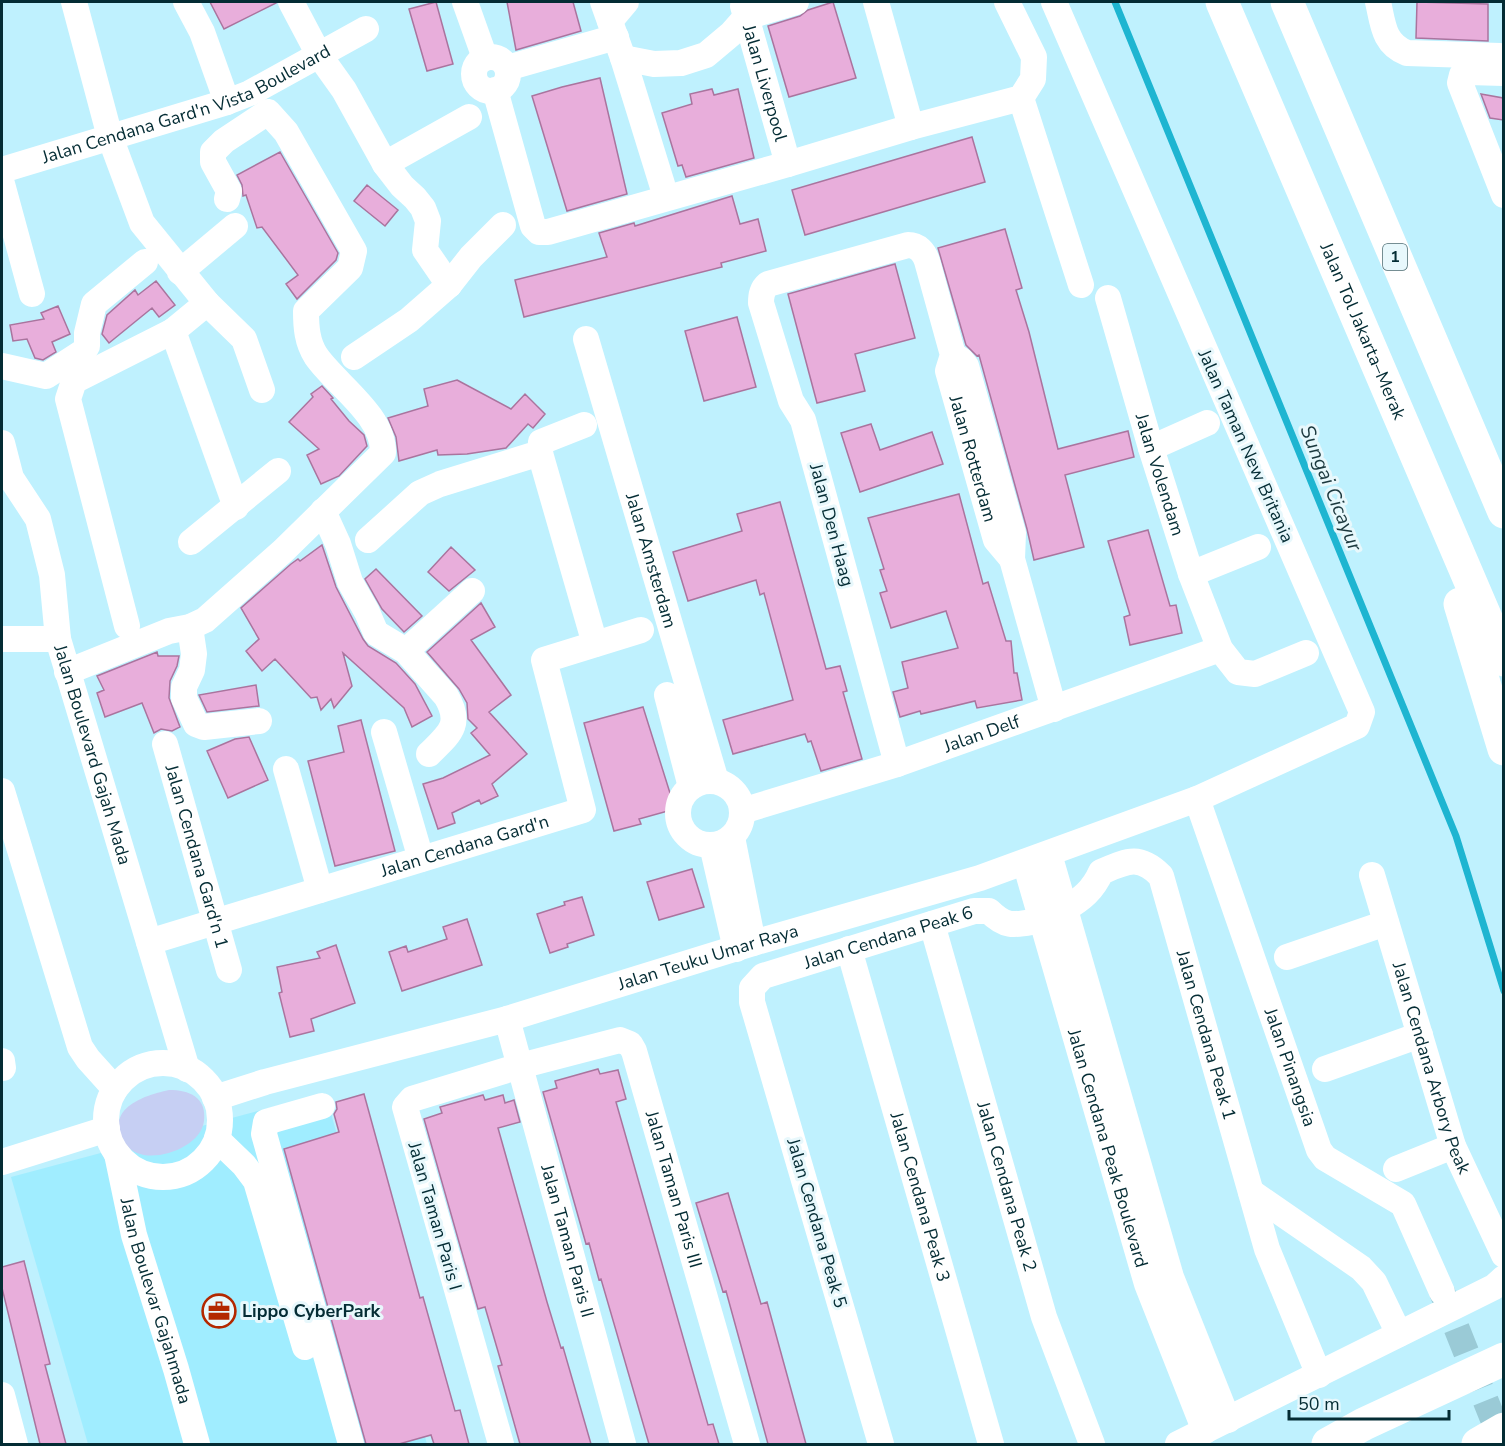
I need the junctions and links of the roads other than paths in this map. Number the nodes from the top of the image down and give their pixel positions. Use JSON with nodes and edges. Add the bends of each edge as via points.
{"nodes":[{"id":1,"x":74,"y":2,"type":"edge"},
{"id":2,"x":186,"y":2,"type":"edge"},
{"id":3,"x":291,"y":2,"type":"edge"},
{"id":4,"x":465,"y":2,"type":"edge"},
{"id":5,"x":626,"y":2,"type":"edge"},
{"id":6,"x":796,"y":2,"type":"edge"},
{"id":7,"x":876,"y":2,"type":"edge"},
{"id":8,"x":1007,"y":2,"type":"edge"},
{"id":9,"x":1222,"y":2,"type":"edge"},
{"id":10,"x":1287,"y":2,"type":"edge"},
{"id":11,"x":1362,"y":2,"type":"edge"},
{"id":12,"x":1377,"y":2,"type":"edge"},
{"id":13,"x":1055,"y":3,"type":"edge"},
{"id":14,"x":744,"y":9,"type":"edge"},
{"id":15,"x":366,"y":29,"type":"dead end"},
{"id":16,"x":613,"y":29,"type":"edge"},
{"id":17,"x":1391,"y":44,"type":"junction"},
{"id":18,"x":319,"y":55,"type":"junction"},
{"id":19,"x":1503,"y":56,"type":"edge"},
{"id":20,"x":496,"y":72,"type":"junction"},
{"id":21,"x":1503,"y":73,"type":"edge"},
{"id":22,"x":1021,"y":98,"type":"junction"},
{"id":23,"x":227,"y":102,"type":"junction"},
{"id":24,"x":469,"y":117,"type":"dead end"},
{"id":25,"x":911,"y":127,"type":"junction"},
{"id":26,"x":110,"y":137,"type":"junction"},
{"id":27,"x":385,"y":164,"type":"junction"},
{"id":28,"x":788,"y":164,"type":"junction"},
{"id":29,"x":2,"y":170,"type":"edge"},
{"id":30,"x":2,"y":184,"type":"edge"},
{"id":31,"x":1503,"y":190,"type":"edge"},
{"id":32,"x":666,"y":197,"type":"junction"},
{"id":33,"x":227,"y":199,"type":"dead end"},
{"id":34,"x":503,"y":225,"type":"dead end"},
{"id":35,"x":235,"y":226,"type":"dead end"},
{"id":36,"x":920,"y":249,"type":"joint"},
{"id":37,"x":145,"y":262,"type":"dead end"},
{"id":38,"x":180,"y":272,"type":"junction"},
{"id":39,"x":449,"y":285,"type":"junction"},
{"id":40,"x":1081,"y":285,"type":"dead end"},
{"id":41,"x":32,"y":294,"type":"dead end"},
{"id":42,"x":1108,"y":298,"type":"dead end"},
{"id":43,"x":207,"y":303,"type":"junction"},
{"id":44,"x":173,"y":331,"type":"junction"},
{"id":45,"x":586,"y":339,"type":"dead end"},
{"id":46,"x":354,"y":357,"type":"dead end"},
{"id":47,"x":2,"y":366,"type":"edge"},
{"id":48,"x":262,"y":390,"type":"dead end"},
{"id":49,"x":1207,"y":423,"type":"dead end"},
{"id":50,"x":584,"y":425,"type":"dead end"},
{"id":51,"x":1410,"y":442,"type":"junction"},
{"id":52,"x":2,"y":443,"type":"edge"},
{"id":53,"x":1151,"y":448,"type":"junction"},
{"id":54,"x":540,"y":453,"type":"junction"},
{"id":55,"x":278,"y":471,"type":"dead end"},
{"id":56,"x":236,"y":507,"type":"junction"},
{"id":57,"x":323,"y":511,"type":"junction"},
{"id":58,"x":1503,"y":512,"type":"edge"},
{"id":59,"x":368,"y":540,"type":"dead end"},
{"id":60,"x":191,"y":542,"type":"dead end"},
{"id":61,"x":1258,"y":547,"type":"dead end"},
{"id":62,"x":1191,"y":574,"type":"junction"},
{"id":63,"x":472,"y":591,"type":"dead end"},
{"id":64,"x":127,"y":626,"type":"dead end"},
{"id":65,"x":190,"y":627,"type":"junction"},
{"id":66,"x":641,"y":630,"type":"dead end"},
{"id":67,"x":2,"y":639,"type":"edge"},
{"id":68,"x":58,"y":639,"type":"junction"},
{"id":69,"x":595,"y":644,"type":"junction"},
{"id":70,"x":1220,"y":649,"type":"junction"},
{"id":71,"x":406,"y":651,"type":"junction"},
{"id":72,"x":1306,"y":653,"type":"dead end"},
{"id":73,"x":1503,"y":660,"type":"edge"},
{"id":74,"x":68,"y":672,"type":"junction"},
{"id":75,"x":667,"y":695,"type":"dead end"},
{"id":76,"x":1054,"y":709,"type":"junction"},
{"id":77,"x":259,"y":721,"type":"dead end"},
{"id":78,"x":384,"y":732,"type":"dead end"},
{"id":79,"x":165,"y":744,"type":"dead end"},
{"id":80,"x":1503,"y":749,"type":"edge"},
{"id":81,"x":429,"y":754,"type":"dead end"},
{"id":82,"x":897,"y":764,"type":"junction"},
{"id":83,"x":286,"y":769,"type":"dead end"},
{"id":84,"x":716,"y":781,"type":"junction"},
{"id":85,"x":691,"y":787,"type":"junction"},
{"id":86,"x":2,"y":791,"type":"edge"},
{"id":87,"x":1197,"y":799,"type":"junction"},
{"id":88,"x":742,"y":811,"type":"junction"},
{"id":89,"x":722,"y":841,"type":"junction"},
{"id":90,"x":1049,"y":854,"type":"junction"},
{"id":91,"x":421,"y":859,"type":"junction"},
{"id":92,"x":1025,"y":862,"type":"junction"},
{"id":93,"x":1372,"y":875,"type":"dead end"},
{"id":94,"x":320,"y":890,"type":"junction"},
{"id":95,"x":1065,"y":909,"type":"junction"},
{"id":96,"x":1042,"y":920,"type":"junction"},
{"id":97,"x":216,"y":922,"type":"junction"},
{"id":98,"x":1386,"y":923,"type":"junction"},
{"id":99,"x":932,"y":924,"type":"junction"},
{"id":100,"x":149,"y":942,"type":"junction"},
{"id":101,"x":744,"y":946,"type":"junction"},
{"id":102,"x":849,"y":950,"type":"junction"},
{"id":103,"x":1287,"y":957,"type":"dead end"},
{"id":104,"x":230,"y":970,"type":"dead end"},
{"id":105,"x":752,"y":1002,"type":"joint"},
{"id":106,"x":509,"y":1027,"type":"junction"},
{"id":107,"x":1419,"y":1035,"type":"junction"},
{"id":108,"x":520,"y":1066,"type":"junction"},
{"id":109,"x":188,"y":1069,"type":"junction"},
{"id":110,"x":1325,"y":1069,"type":"dead end"},
{"id":111,"x":115,"y":1089,"type":"junction"},
{"id":112,"x":215,"y":1098,"type":"junction"},
{"id":113,"x":322,"y":1106,"type":"dead end"},
{"id":114,"x":1112,"y":1120,"type":"junction"},
{"id":115,"x":107,"y":1129,"type":"junction"},
{"id":116,"x":217,"y":1139,"type":"junction"},
{"id":117,"x":1453,"y":1146,"type":"junction"},
{"id":118,"x":117,"y":1154,"type":"junction"},
{"id":119,"x":2,"y":1162,"type":"edge"},
{"id":120,"x":244,"y":1165,"type":"junction"},
{"id":121,"x":1396,"y":1169,"type":"dead end"},
{"id":122,"x":1251,"y":1192,"type":"junction"},
{"id":123,"x":283,"y":1198,"type":"junction"},
{"id":124,"x":1142,"y":1223,"type":"junction"},
{"id":125,"x":1503,"y":1255,"type":"edge"},
{"id":126,"x":1503,"y":1278,"type":"edge"},
{"id":127,"x":1442,"y":1292,"type":"tunnel mouth"},
{"id":128,"x":1399,"y":1334,"type":"junction"},
{"id":129,"x":1503,"y":1359,"type":"edge"},
{"id":130,"x":1318,"y":1375,"type":"junction"},
{"id":131,"x":2,"y":1395,"type":"edge"},
{"id":132,"x":1228,"y":1420,"type":"junction"},
{"id":133,"x":1503,"y":1428,"type":"edge"},
{"id":134,"x":1205,"y":1431,"type":"junction"},
{"id":135,"x":15,"y":1444,"type":"edge"},
{"id":136,"x":197,"y":1444,"type":"edge"},
{"id":137,"x":332,"y":1444,"type":"edge"},
{"id":138,"x":351,"y":1444,"type":"edge"},
{"id":139,"x":501,"y":1444,"type":"edge"},
{"id":140,"x":623,"y":1444,"type":"edge"},
{"id":141,"x":747,"y":1444,"type":"edge"},
{"id":142,"x":881,"y":1444,"type":"edge"},
{"id":143,"x":991,"y":1444,"type":"edge"},
{"id":144,"x":1092,"y":1444,"type":"edge"},
{"id":145,"x":1178,"y":1444,"type":"edge"},
{"id":146,"x":1328,"y":1444,"type":"edge"},
{"id":147,"x":1478,"y":1444,"type":"edge"}],
"edges":[{"from":1,"to":26,"type":"street"},
{"from":2,"to":23,"type":"street","via":[[202,32]]},
{"from":3,"to":18,"type":"street"},
{"from":4,"to":20,"type":"street"},
{"from":5,"to":16,"type":"street"},
{"from":6,"to":14,"type":"street"},
{"from":7,"to":25,"type":"street"},
{"from":8,"to":22,"type":"street","via":[[1034,57],[1034,79]]},
{"from":9,"to":51,"type":"highway","name":"Jalan Tol Jakarta–Merak"},
{"from":10,"to":58,"type":"highway","number":"1"},
{"from":11,"to":17,"type":"street","via":[[1379,40]]},
{"from":12,"to":17,"type":"street"},
{"from":13,"to":87,"type":"street","name":"Jalan Taman New Britania","via":[[1362,712],[1357,726],[1347,732]]},
{"from":14,"to":16,"type":"street","via":[[731,34],[706,54],[681,63],[654,64]]},
{"from":14,"to":28,"type":"street","name":"Jalan Liverpool"},
{"from":15,"to":18,"type":"street","name":"Jalan Cendana Gard'n Vista Boulevard"},
{"from":16,"to":20,"type":"street"},
{"from":16,"to":32,"type":"street"},
{"from":17,"to":19,"type":"street","via":[[1407,53]]},
{"from":18,"to":23,"type":"street","name":"Jalan Cendana Gard'n Vista Boulevard"},
{"from":18,"to":27,"type":"street","via":[[344,90]]},
{"from":20,"to":32,"type":"street","via":[[533,226],[539,232]]},
{"from":21,"to":31,"type":"street","via":[[1467,72],[1460,83]]},
{"from":22,"to":25,"type":"street"},
{"from":22,"to":40,"type":"street"},
{"from":23,"to":26,"type":"street","name":"Jalan Cendana Gard'n Vista Boulevard"},
{"from":24,"to":27,"type":"street"},
{"from":25,"to":28,"type":"street"},
{"from":26,"to":29,"type":"street","name":"Jalan Cendana Gard'n Vista Boulevard"},
{"from":26,"to":38,"type":"street","via":[[142,224]]},
{"from":27,"to":39,"type":"street","via":[[423,208],[428,221],[425,250]]},
{"from":28,"to":32,"type":"street"},
{"from":30,"to":41,"type":"street"},
{"from":33,"to":57,"type":"street","via":[[229,191],[213,162],[213,152],[268,112],[285,132],[354,250],[350,268],[306,311],[306,331],[315,355],[373,420],[384,441],[383,453]]},
{"from":34,"to":39,"type":"street"},
{"from":35,"to":38,"type":"street"},
{"from":36,"to":76,"type":"street","name":"Jalan Rotterdam","via":[[927,261],[953,355],[948,371],[996,540],[1012,559]]},
{"from":36,"to":82,"type":"street","name":"Jalan Den Haag","via":[[908,245],[768,284],[762,290],[761,303],[791,401],[803,420]]},
{"from":37,"to":47,"type":"street","via":[[94,304],[87,346],[70,362],[46,376]]},
{"from":38,"to":43,"type":"street"},
{"from":39,"to":46,"type":"street","via":[[409,321]]},
{"from":42,"to":53,"type":"street","name":"Jalan Volendam"},
{"from":43,"to":44,"type":"street"},
{"from":43,"to":48,"type":"street","via":[[244,339]]},
{"from":44,"to":56,"type":"street"},
{"from":44,"to":64,"type":"street","via":[[74,381],[68,399]]},
{"from":45,"to":84,"type":"street","name":"Jalan Amsterdam"},
{"from":49,"to":53,"type":"street"},
{"from":50,"to":54,"type":"street","via":[[542,442]]},
{"from":51,"to":73,"type":"highway","name":"Jalan Tol Jakarta–Merak"},
{"from":51,"to":80,"type":"highway"},
{"from":52,"to":68,"type":"street","name":"Jalan Boulevard Gajah Mada","via":[[11,478],[38,519],[52,575]]},
{"from":53,"to":62,"type":"street","name":"Jalan Volendam"},
{"from":54,"to":59,"type":"street","via":[[420,493]]},
{"from":54,"to":69,"type":"street"},
{"from":55,"to":56,"type":"street"},
{"from":56,"to":60,"type":"street"},
{"from":57,"to":65,"type":"street","via":[[205,620]]},
{"from":57,"to":71,"type":"street","via":[[350,582],[376,633]]},
{"from":61,"to":62,"type":"street"},
{"from":62,"to":70,"type":"street","name":"Jalan Volendam"},
{"from":63,"to":71,"type":"street"},
{"from":65,"to":74,"type":"street","via":[[169,631]]},
{"from":65,"to":77,"type":"street","via":[[194,654],[184,698],[196,724],[204,727]]},
{"from":66,"to":69,"type":"street","name":"Jalan Cendana Gard'n"},
{"from":67,"to":68,"type":"street"},
{"from":68,"to":74,"type":"street","name":"Jalan Boulevard Gajah Mada"},
{"from":69,"to":91,"type":"street","name":"Jalan Cendana Gard'n","via":[[544,660],[583,810]]},
{"from":70,"to":72,"type":"street","name":"Jalan Volendam","via":[[1238,672],[1255,674]]},
{"from":70,"to":76,"type":"street","name":"Jalan Delf"},
{"from":71,"to":81,"type":"street","via":[[450,704],[452,730]]},
{"from":74,"to":100,"type":"street","name":"Jalan Boulevard Gajah Mada"},
{"from":75,"to":85,"type":"street"},
{"from":76,"to":82,"type":"street","name":"Jalan Delf"},
{"from":78,"to":91,"type":"street"},
{"from":79,"to":97,"type":"street","name":"Jalan Cendana Gard'n 1"},
{"from":82,"to":88,"type":"street","name":"Jalan Delf"},
{"from":83,"to":94,"type":"street"},
{"from":84,"to":85,"type":"street"},
{"from":84,"to":88,"type":"street","via":[[734,792]]},
{"from":85,"to":89,"type":"street","via":[[684,794],[678,813],[685,833],[702,844]]},
{"from":86,"to":111,"type":"street","via":[[80,1047]]},
{"from":87,"to":90,"type":"street","name":"Jalan Teuku Umar Raya"},
{"from":87,"to":127,"type":"street","name":"Jalan Pinangsia","via":[[1319,1150],[1325,1158],[1402,1204]]},
{"from":88,"to":89,"type":"street","via":[[741,820]]},
{"from":89,"to":101,"type":"street"},
{"from":90,"to":92,"type":"street","name":"Jalan Teuku Umar Raya"},
{"from":90,"to":95,"type":"street","name":"Jalan Cendana Peak Boulevard"},
{"from":91,"to":94,"type":"street","name":"Jalan Cendana Gard'n"},
{"from":92,"to":96,"type":"street","name":"Jalan Cendana Peak Boulevard"},
{"from":92,"to":101,"type":"street","name":"Jalan Teuku Umar Raya"},
{"from":93,"to":98,"type":"street","name":"Jalan Cendana Arbory Peak"},
{"from":94,"to":97,"type":"street","name":"Jalan Cendana Gard'n"},
{"from":95,"to":114,"type":"street","name":"Jalan Cendana Peak Boulevard"},
{"from":95,"to":122,"type":"street","name":"Jalan Cendana Peak 1","via":[[1082,900],[1101,872],[1129,861],[1150,866],[1161,876]]},
{"from":96,"to":99,"type":"street","name":"Jalan Cendana Peak 6","via":[[1001,922],[988,910]]},
{"from":96,"to":114,"type":"street","name":"Jalan Cendana Peak Boulevard"},
{"from":97,"to":100,"type":"street","name":"Jalan Cendana Gard'n"},
{"from":97,"to":104,"type":"street","name":"Jalan Cendana Gard'n 1"},
{"from":98,"to":103,"type":"street"},
{"from":98,"to":107,"type":"street","name":"Jalan Cendana Arbory Peak"},
{"from":99,"to":102,"type":"street","name":"Jalan Cendana Peak 6"},
{"from":99,"to":144,"type":"street","name":"Jalan Cendana Peak 2","via":[[1044,1317]]},
{"from":100,"to":109,"type":"street","name":"Jalan Boulevard Gajah Mada"},
{"from":101,"to":106,"type":"street","name":"Jalan Teuku Umar Raya"},
{"from":102,"to":105,"type":"street","name":"Jalan Cendana Peak 6","via":[[763,976],[752,988]]},
{"from":102,"to":143,"type":"street","name":"Jalan Cendana Peak 3"},
{"from":105,"to":142,"type":"street","name":"Jalan Cendana Peak 5"},
{"from":106,"to":108,"type":"street","name":"Jalan Taman Paris II"},
{"from":106,"to":112,"type":"street","name":"Jalan Teuku Umar Raya","via":[[265,1082]]},
{"from":107,"to":110,"type":"street"},
{"from":107,"to":117,"type":"street","name":"Jalan Cendana Arbory Peak"},
{"from":108,"to":139,"type":"street","name":"Jalan Taman Paris I","via":[[412,1099],[404,1111]]},
{"from":108,"to":140,"type":"street","name":"Jalan Taman Paris II"},
{"from":108,"to":141,"type":"street","name":"Jalan Taman Paris III","via":[[620,1040],[630,1044]]},
{"from":109,"to":111,"type":"street","via":[[174,1064],[147,1065],[129,1074]]},
{"from":109,"to":112,"type":"street","via":[[209,1086]]},
{"from":111,"to":115,"type":"street","via":[[106,1115]]},
{"from":112,"to":116,"type":"street","via":[[220,1125]]},
{"from":113,"to":123,"type":"street","via":[[266,1122],[264,1134]]},
{"from":114,"to":124,"type":"street","name":"Jalan Cendana Peak Boulevard"},
{"from":115,"to":118,"type":"street"},
{"from":115,"to":119,"type":"street"},
{"from":116,"to":118,"type":"street","via":[[202,1162],[178,1176],[151,1176],[132,1168]]},
{"from":116,"to":120,"type":"street"},
{"from":117,"to":121,"type":"street"},
{"from":117,"to":125,"type":"street","name":"Jalan Cendana Arbory Peak"},
{"from":118,"to":136,"type":"street","name":"Jalan Boulevar Gajahmada","via":[[134,1235]]},
{"from":120,"to":123,"type":"street"},
{"from":120,"to":137,"type":"street","via":[[256,1181]]},
{"from":122,"to":128,"type":"street","via":[[1361,1268],[1374,1282]]},
{"from":122,"to":130,"type":"street","name":"Jalan Cendana Peak 1","via":[[1267,1249]]},
{"from":123,"to":138,"type":"street"},
{"from":124,"to":132,"type":"street","name":"Jalan Cendana Peak Boulevard","via":[[1171,1277]]},
{"from":124,"to":134,"type":"street","name":"Jalan Cendana Peak Boulevard","via":[[1147,1284]]},
{"from":126,"to":128,"type":"street","via":[[1494,1287]]},
{"from":128,"to":130,"type":"street"},
{"from":129,"to":146,"type":"highway"},
{"from":130,"to":132,"type":"street"},
{"from":131,"to":135,"type":"street"},
{"from":132,"to":134,"type":"street"},
{"from":133,"to":147,"type":"highway"},
{"from":134,"to":145,"type":"street"}]}
